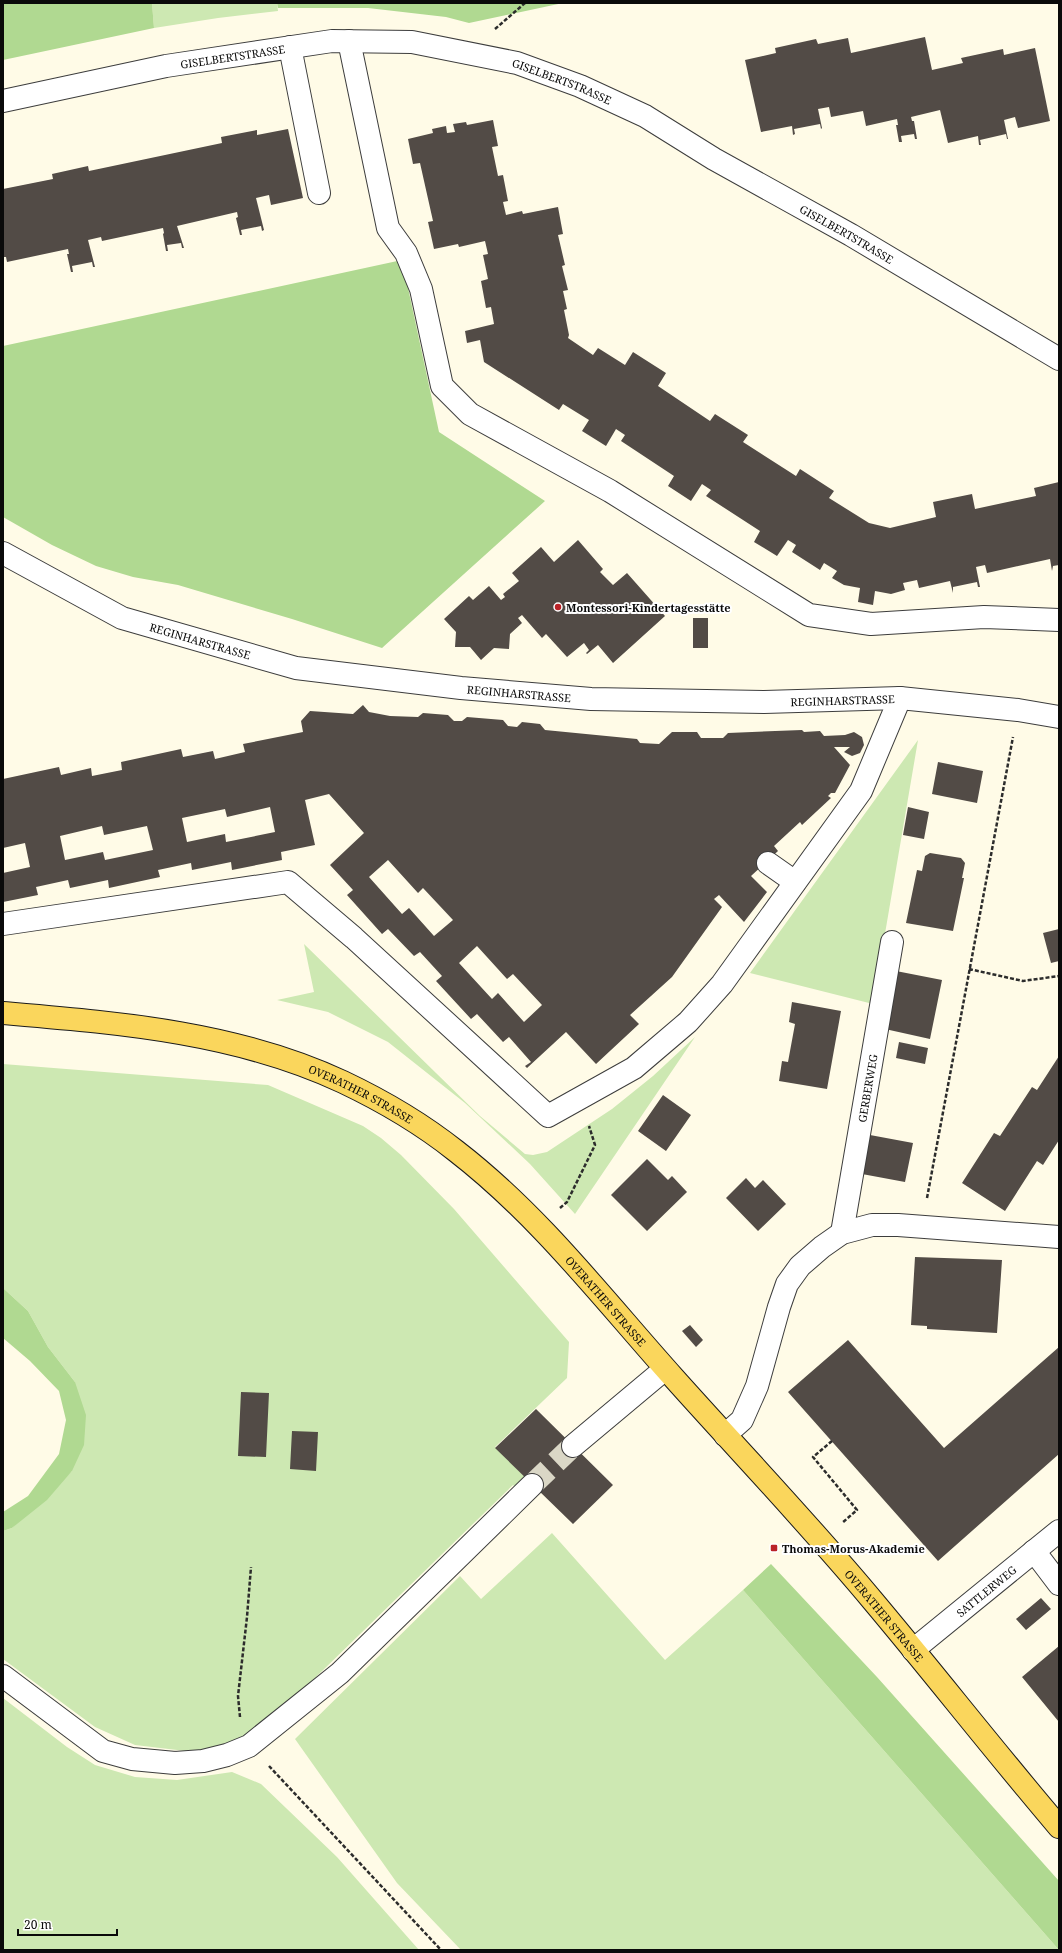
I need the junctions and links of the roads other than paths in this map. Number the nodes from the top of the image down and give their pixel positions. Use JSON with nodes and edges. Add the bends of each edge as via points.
{"nodes":[{"id":1,"x":349,"y":41,"type":"junction"},
{"id":2,"x":290,"y":47,"type":"junction"},
{"id":3,"x":3,"y":101,"type":"edge"},
{"id":4,"x":319,"y":193,"type":"dead end"},
{"id":5,"x":1059,"y":359,"type":"edge"},
{"id":6,"x":3,"y":553,"type":"edge"},
{"id":7,"x":1059,"y":620,"type":"edge"},
{"id":8,"x":900,"y":698,"type":"junction"},
{"id":9,"x":1059,"y":717,"type":"edge"},
{"id":10,"x":768,"y":863,"type":"dead end"},
{"id":11,"x":795,"y":882,"type":"junction"},
{"id":12,"x":3,"y":924,"type":"edge"},
{"id":13,"x":892,"y":942,"type":"dead end"},
{"id":14,"x":3,"y":1014,"type":"edge"},
{"id":15,"x":842,"y":1233,"type":"junction"},
{"id":16,"x":1059,"y":1237,"type":"edge"},
{"id":17,"x":665,"y":1369,"type":"junction"},
{"id":18,"x":724,"y":1435,"type":"junction"},
{"id":19,"x":573,"y":1446,"type":"tunnel mouth"},
{"id":20,"x":532,"y":1485,"type":"tunnel mouth"},
{"id":21,"x":1059,"y":1531,"type":"edge"},
{"id":22,"x":1034,"y":1551,"type":"junction"},
{"id":23,"x":1059,"y":1584,"type":"edge"},
{"id":24,"x":913,"y":1650,"type":"junction"},
{"id":25,"x":3,"y":1676,"type":"edge"},
{"id":26,"x":1059,"y":1828,"type":"edge"}],
"edges":[{"from":1,"to":2,"type":"street","name":"GISELBERTSTRASSE"},
{"from":1,"to":5,"type":"street","name":"GISELBERTSTRASSE","via":[[412,42],[517,63],[580,86],[645,116],[714,159],[851,235]]},
{"from":1,"to":7,"type":"street","via":[[388,228],[406,253],[421,289],[442,386],[470,414],[610,491],[809,615],[871,624],[984,617]]},
{"from":2,"to":3,"type":"street","name":"GISELBERTSTRASSE","via":[[166,66]]},
{"from":2,"to":4,"type":"street"},
{"from":6,"to":8,"type":"street","name":"REGINHARSTRASSE","via":[[122,618],[296,668],[461,688],[591,700],[764,702]]},
{"from":8,"to":9,"type":"street","name":"REGINHARSTRASSE","via":[[1018,710]]},
{"from":8,"to":11,"type":"street","via":[[861,791]]},
{"from":10,"to":11,"type":"street"},
{"from":11,"to":12,"type":"street","via":[[722,984],[688,1022],[634,1068],[548,1116],[354,938],[288,882]]},
{"from":13,"to":15,"type":"street","name":"GERBERWEG"},
{"from":14,"to":17,"type":"main road","name":"OVERATHER STRASSE","via":[[169,1030],[240,1045],[340,1081],[376,1099],[457,1151],[499,1188],[562,1252]]},
{"from":15,"to":16,"type":"street","via":[[872,1226],[898,1224]]},
{"from":15,"to":18,"type":"street","via":[[800,1266],[787,1284],[757,1386],[742,1420]]},
{"from":17,"to":18,"type":"main road","name":"OVERATHER STRASSE"},
{"from":17,"to":19,"type":"street"},
{"from":18,"to":24,"type":"main road","name":"OVERATHER STRASSE","via":[[820,1541]]},
{"from":20,"to":25,"type":"street","via":[[340,1673],[250,1746],[227,1755],[203,1761],[175,1763],[132,1759],[103,1751]]},
{"from":21,"to":22,"type":"street","name":"SATTLERWEG"},
{"from":22,"to":23,"type":"street"},
{"from":22,"to":24,"type":"street","name":"SATTLERWEG"},
{"from":24,"to":26,"type":"main road","name":"OVERATHER STRASSE"}]}
